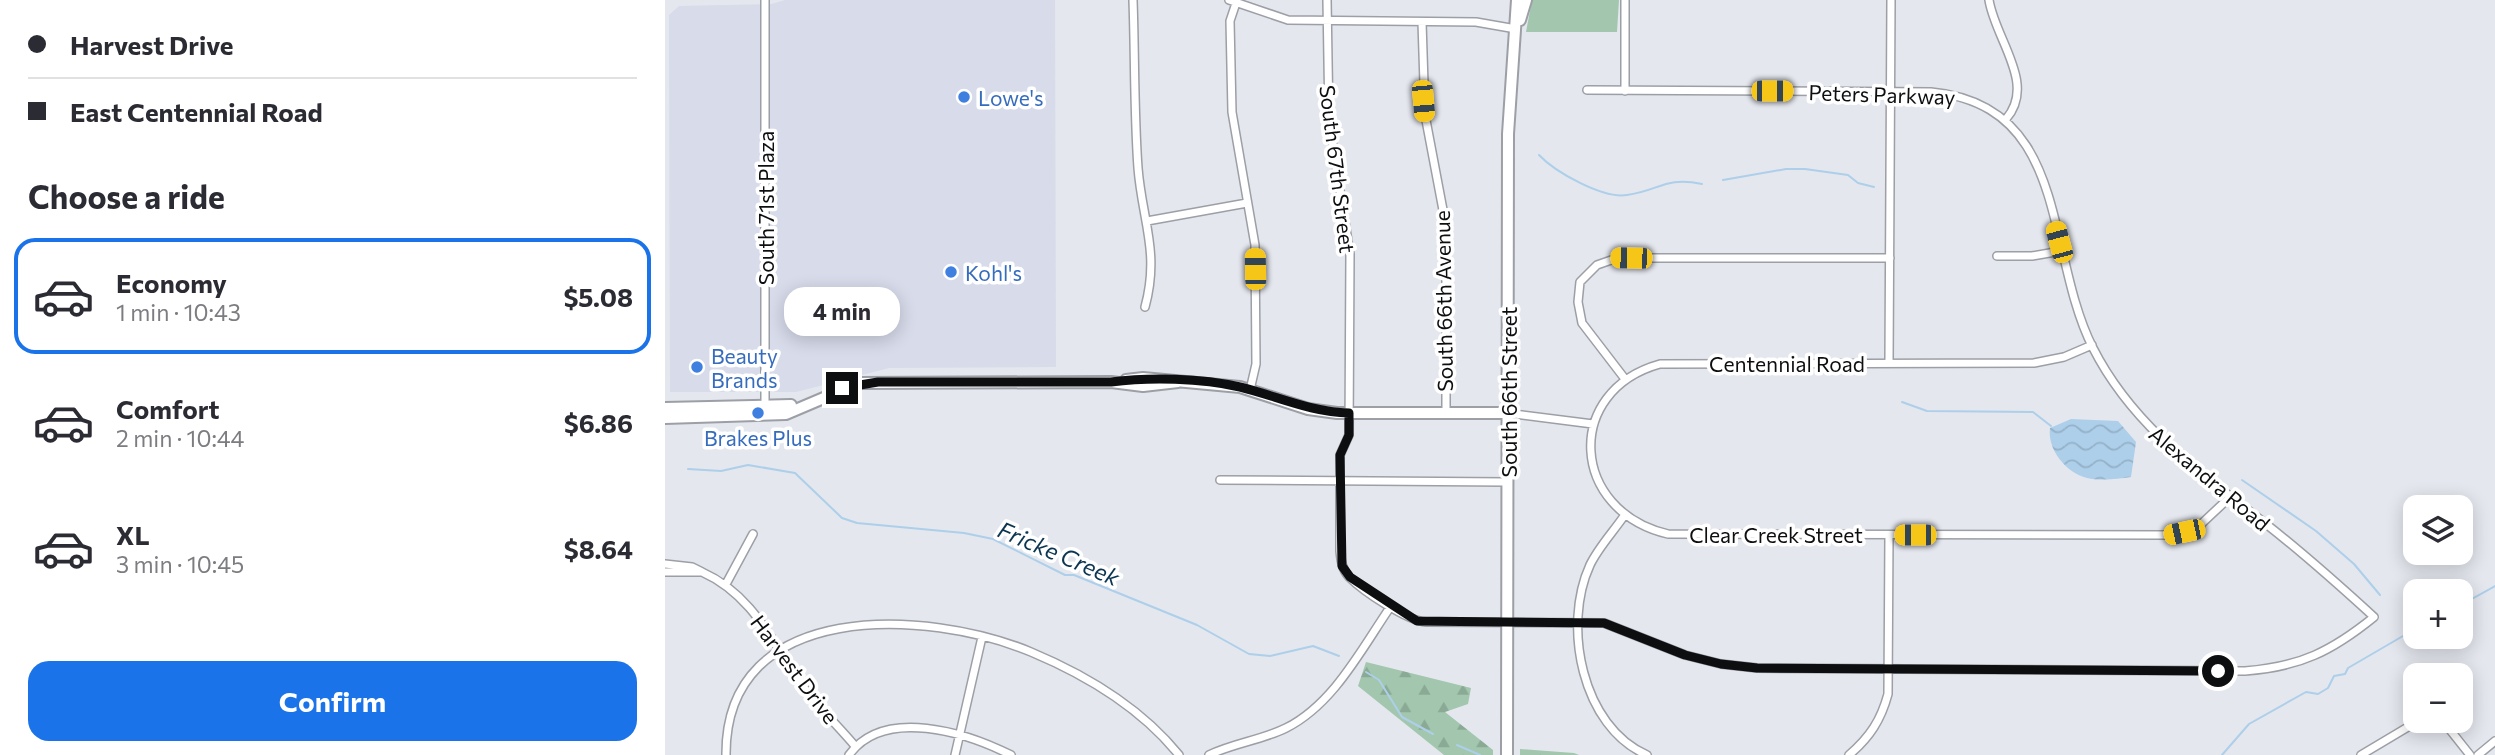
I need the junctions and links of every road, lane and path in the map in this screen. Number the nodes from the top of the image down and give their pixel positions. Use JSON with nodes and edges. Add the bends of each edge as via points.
{"nodes":[{"id":1,"x":765,"y":0,"type":"edge"},
{"id":2,"x":1133,"y":0,"type":"edge"},
{"id":3,"x":1327,"y":0,"type":"edge"},
{"id":4,"x":1517,"y":0,"type":"edge"},
{"id":5,"x":1527,"y":0,"type":"edge"},
{"id":6,"x":1625,"y":0,"type":"edge"},
{"id":7,"x":1891,"y":0,"type":"edge"},
{"id":8,"x":1989,"y":0,"type":"edge"},
{"id":9,"x":1232,"y":1,"type":"edge"},
{"id":10,"x":1326,"y":21,"type":"junction"},
{"id":11,"x":1422,"y":22,"type":"junction"},
{"id":12,"x":1516,"y":29,"type":"junction"},
{"id":13,"x":1587,"y":90,"type":"dead end"},
{"id":14,"x":1625,"y":90,"type":"junction"},
{"id":15,"x":1891,"y":92,"type":"junction"},
{"id":16,"x":2006,"y":119,"type":"junction"},
{"id":17,"x":1247,"y":203,"type":"junction"},
{"id":18,"x":1147,"y":221,"type":"junction"},
{"id":19,"x":2061,"y":251,"type":"junction"},
{"id":20,"x":1997,"y":256,"type":"dead end"},
{"id":21,"x":1890,"y":258,"type":"junction"},
{"id":22,"x":1145,"y":307,"type":"dead end"},
{"id":23,"x":2092,"y":345,"type":"junction"},
{"id":24,"x":1889,"y":363,"type":"junction"},
{"id":25,"x":1625,"y":379,"type":"junction"},
{"id":26,"x":1250,"y":390,"type":"junction"},
{"id":27,"x":665,"y":408,"type":"edge"},
{"id":28,"x":765,"y":411,"type":"junction"},
{"id":29,"x":1349,"y":413,"type":"junction"},
{"id":30,"x":1446,"y":413,"type":"junction"},
{"id":31,"x":1507,"y":413,"type":"junction"},
{"id":32,"x":665,"y":418,"type":"edge"},
{"id":33,"x":1593,"y":424,"type":"junction"},
{"id":34,"x":1220,"y":480,"type":"dead end"},
{"id":35,"x":1340,"y":481,"type":"junction"},
{"id":36,"x":1507,"y":482,"type":"junction"},
{"id":37,"x":2231,"y":497,"type":"junction"},
{"id":38,"x":1624,"y":516,"type":"junction"},
{"id":39,"x":753,"y":534,"type":"dead end"},
{"id":40,"x":1889,"y":535,"type":"junction"},
{"id":41,"x":665,"y":564,"type":"edge"},
{"id":42,"x":665,"y":572,"type":"edge"},
{"id":43,"x":702,"y":572,"type":"junction"},
{"id":44,"x":726,"y":584,"type":"junction"},
{"id":45,"x":1391,"y":606,"type":"junction"},
{"id":46,"x":1580,"y":621,"type":"junction"},
{"id":47,"x":1507,"y":622,"type":"junction"},
{"id":48,"x":982,"y":637,"type":"junction"},
{"id":49,"x":779,"y":648,"type":"junction"},
{"id":50,"x":1890,"y":669,"type":"junction"},
{"id":51,"x":2403,"y":730,"type":"edge"},
{"id":52,"x":2453,"y":733,"type":"edge"},
{"id":53,"x":959,"y":735,"type":"junction"},
{"id":54,"x":2495,"y":741,"type":"edge"},
{"id":55,"x":855,"y":746,"type":"junction"},
{"id":56,"x":726,"y":755,"type":"edge"},
{"id":57,"x":849,"y":755,"type":"edge"},
{"id":58,"x":955,"y":755,"type":"edge"},
{"id":59,"x":1011,"y":755,"type":"edge"},
{"id":60,"x":1179,"y":755,"type":"edge"},
{"id":61,"x":1209,"y":755,"type":"edge"},
{"id":62,"x":1507,"y":755,"type":"edge"},
{"id":63,"x":1647,"y":755,"type":"edge"},
{"id":64,"x":1849,"y":755,"type":"edge"},
{"id":65,"x":2361,"y":755,"type":"edge"},
{"id":66,"x":2470,"y":755,"type":"edge"},
{"id":67,"x":2478,"y":755,"type":"edge"}],
"edges":[{"from":1,"to":28,"type":"street","name":"South 71st Plaza"},
{"from":2,"to":18,"type":"street","via":[[1138,170]]},
{"from":3,"to":10,"type":"street","name":"South 67th Street"},
{"from":4,"to":12,"type":"street","name":"South 66th Street"},
{"from":5,"to":12,"type":"street","name":"South 66th Street"},
{"from":6,"to":14,"type":"street"},
{"from":7,"to":15,"type":"street"},
{"from":8,"to":16,"type":"street","via":[[2018,84],[2016,104]]},
{"from":9,"to":10,"type":"street","via":[[1288,20]]},
{"from":9,"to":17,"type":"street","via":[[1232,112]]},
{"from":10,"to":11,"type":"street"},
{"from":10,"to":29,"type":"street","name":"South 67th Street","via":[[1329,120],[1350,254]]},
{"from":11,"to":12,"type":"street","via":[[1476,22]]},
{"from":11,"to":30,"type":"street","name":"South 66th Avenue","via":[[1425,115],[1446,242]]},
{"from":12,"to":31,"type":"street","name":"South 66th Street","via":[[1508,134]]},
{"from":13,"to":14,"type":"street","name":"Peters Parkway"},
{"from":14,"to":15,"type":"street","name":"Peters Parkway"},
{"from":15,"to":16,"type":"street","name":"Peters Parkway","via":[[1966,97]]},
{"from":15,"to":21,"type":"street"},
{"from":16,"to":19,"type":"street","name":"Alexandra Road","via":[[2038,162]]},
{"from":17,"to":18,"type":"street"},
{"from":17,"to":26,"type":"street","via":[[1255,245],[1256,365]]},
{"from":18,"to":22,"type":"street","via":[[1152,280]]},
{"from":19,"to":20,"type":"street"},
{"from":19,"to":23,"type":"street","name":"Alexandra Road"},
{"from":21,"to":24,"type":"street"},
{"from":21,"to":25,"type":"street","via":[[1617,258],[1597,265],[1580,282],[1579,313]]},
{"from":23,"to":24,"type":"street","name":"Centennial Road","via":[[2034,363]]},
{"from":23,"to":37,"type":"street","name":"Alexandra Road","via":[[2144,423]]},
{"from":24,"to":25,"type":"street","name":"Centennial Road","via":[[1668,363]]},
{"from":25,"to":33,"type":"street","name":"Centennial Road","via":[[1606,399]]},
{"from":26,"to":28,"type":"street","via":[[1143,378],[1111,382],[868,382],[842,388],[786,414]]},
{"from":26,"to":29,"type":"street","via":[[1308,409]]},
{"from":27,"to":28,"type":"street"},
{"from":28,"to":32,"type":"street"},
{"from":29,"to":30,"type":"street"},
{"from":29,"to":35,"type":"street","name":"South 67th Street"},
{"from":30,"to":31,"type":"street"},
{"from":31,"to":33,"type":"street"},
{"from":31,"to":36,"type":"street","name":"South 66th Street"},
{"from":33,"to":38,"type":"street","name":"Clear Creek Street","via":[[1594,470],[1602,489]]},
{"from":34,"to":35,"type":"street"},
{"from":35,"to":36,"type":"street"},
{"from":35,"to":45,"type":"street","name":"South 67th Street","via":[[1342,566]]},
{"from":36,"to":47,"type":"street","name":"South 66th Street"},
{"from":37,"to":40,"type":"street","name":"Clear Creek Street","via":[[2198,527],[2169,535]]},
{"from":37,"to":50,"type":"street","name":"Alexandra Road","via":[[2374,617],[2340,644],[2303,662],[2269,669]]},
{"from":38,"to":40,"type":"street","name":"Clear Creek Street","via":[[1668,534]]},
{"from":38,"to":46,"type":"street","via":[[1590,565]]},
{"from":39,"to":44,"type":"street"},
{"from":40,"to":50,"type":"street"},
{"from":41,"to":43,"type":"street","name":"Harvest Drive"},
{"from":42,"to":43,"type":"street","name":"Harvest Drive"},
{"from":43,"to":44,"type":"street","name":"Harvest Drive"},
{"from":44,"to":49,"type":"street","name":"Harvest Drive","via":[[757,615]]},
{"from":45,"to":47,"type":"street","via":[[1417,621]]},
{"from":45,"to":61,"type":"street","via":[[1330,693],[1311,712],[1285,728]]},
{"from":46,"to":47,"type":"street"},
{"from":46,"to":50,"type":"street","via":[[1604,623],[1721,664]]},
{"from":46,"to":63,"type":"street","via":[[1581,666],[1591,700],[1612,728]]},
{"from":47,"to":62,"type":"street","name":"South 66th Street"},
{"from":48,"to":49,"type":"street","via":[[920,627],[870,626],[803,636]]},
{"from":48,"to":53,"type":"street"},
{"from":48,"to":60,"type":"street","via":[[1029,651],[1080,675],[1123,703]]},
{"from":49,"to":55,"type":"street","name":"Harvest Drive","via":[[809,693]]},
{"from":49,"to":56,"type":"street","via":[[759,663],[737,695],[727,723]]},
{"from":50,"to":64,"type":"street","via":[[1881,718],[1866,741]]},
{"from":51,"to":65,"type":"street"},
{"from":52,"to":66,"type":"street"},
{"from":53,"to":55,"type":"street","via":[[887,729]]},
{"from":53,"to":58,"type":"street"},
{"from":53,"to":59,"type":"street"},
{"from":54,"to":67,"type":"street"},
{"from":55,"to":57,"type":"street"}]}
